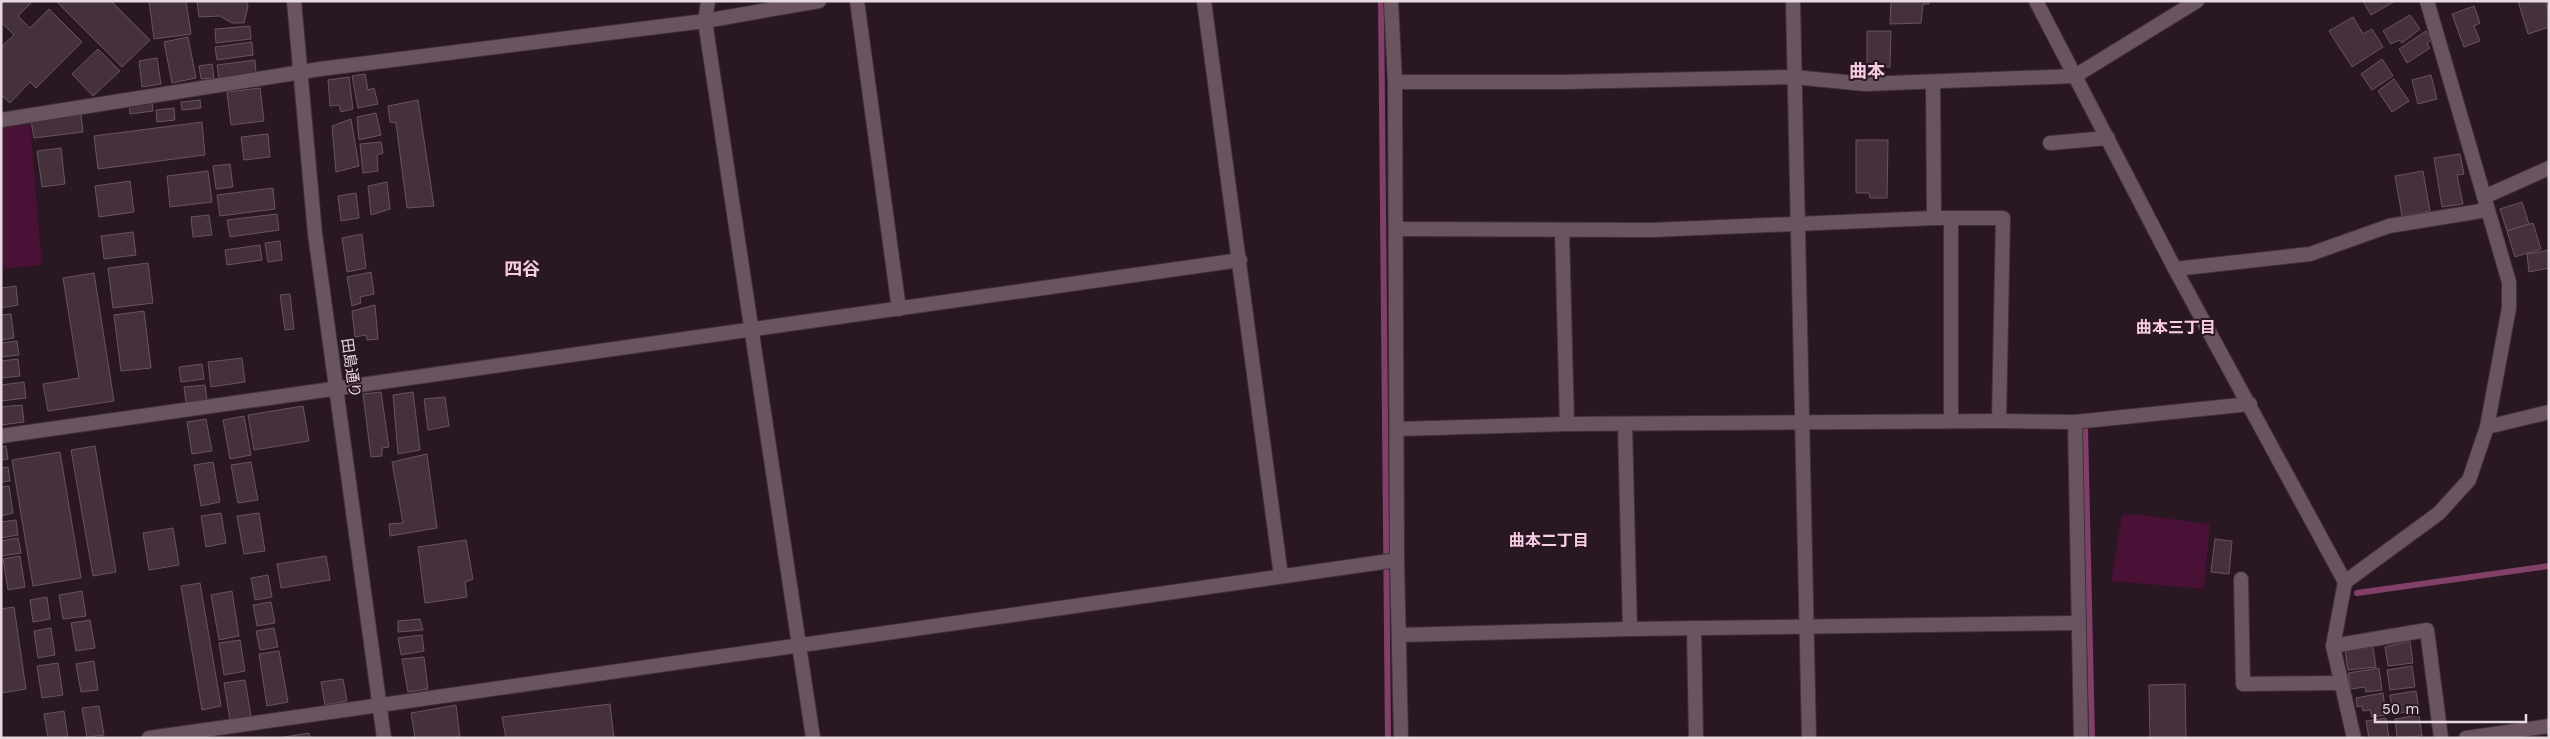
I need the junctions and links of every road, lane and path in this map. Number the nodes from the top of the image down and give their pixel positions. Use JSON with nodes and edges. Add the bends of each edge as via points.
{"nodes":[{"id":1,"x":294,"y":1,"type":"edge"},
{"id":2,"x":708,"y":1,"type":"edge"},
{"id":3,"x":819,"y":1,"type":"edge"},
{"id":4,"x":857,"y":1,"type":"edge"},
{"id":5,"x":1204,"y":1,"type":"edge"},
{"id":6,"x":1391,"y":1,"type":"edge"},
{"id":7,"x":1793,"y":1,"type":"edge"},
{"id":8,"x":2036,"y":1,"type":"edge"},
{"id":9,"x":2197,"y":1,"type":"edge"},
{"id":10,"x":2427,"y":1,"type":"edge"},
{"id":11,"x":705,"y":20,"type":"junction"},
{"id":12,"x":299,"y":74,"type":"junction"},
{"id":13,"x":2075,"y":76,"type":"junction"},
{"id":14,"x":1794,"y":77,"type":"junction"},
{"id":15,"x":1395,"y":82,"type":"junction"},
{"id":16,"x":1932,"y":83,"type":"junction"},
{"id":17,"x":1,"y":120,"type":"edge"},
{"id":18,"x":2108,"y":138,"type":"junction"},
{"id":19,"x":2050,"y":143,"type":"dead end"},
{"id":20,"x":2549,"y":168,"type":"edge"},
{"id":21,"x":2486,"y":203,"type":"junction"},
{"id":22,"x":1934,"y":218,"type":"junction"},
{"id":23,"x":1951,"y":218,"type":"junction"},
{"id":24,"x":1798,"y":224,"type":"junction"},
{"id":25,"x":1396,"y":229,"type":"junction"},
{"id":26,"x":1562,"y":230,"type":"junction"},
{"id":27,"x":1240,"y":260,"type":"junction"},
{"id":28,"x":2175,"y":269,"type":"junction"},
{"id":29,"x":899,"y":309,"type":"junction"},
{"id":30,"x":752,"y":329,"type":"junction"},
{"id":31,"x":338,"y":389,"type":"junction"},
{"id":32,"x":2250,"y":404,"type":"junction"},
{"id":33,"x":2549,"y":412,"type":"edge"},
{"id":34,"x":1951,"y":421,"type":"junction"},
{"id":35,"x":1999,"y":421,"type":"junction"},
{"id":36,"x":2075,"y":422,"type":"junction"},
{"id":37,"x":1567,"y":424,"type":"junction"},
{"id":38,"x":1625,"y":424,"type":"junction"},
{"id":39,"x":1802,"y":424,"type":"junction"},
{"id":40,"x":2487,"y":427,"type":"junction"},
{"id":41,"x":1398,"y":429,"type":"junction"},
{"id":42,"x":1,"y":436,"type":"edge"},
{"id":43,"x":1397,"y":560,"type":"junction"},
{"id":44,"x":1282,"y":576,"type":"junction"},
{"id":45,"x":2241,"y":579,"type":"dead end"},
{"id":46,"x":2345,"y":582,"type":"junction"},
{"id":47,"x":2078,"y":623,"type":"junction"},
{"id":48,"x":1806,"y":626,"type":"junction"},
{"id":49,"x":1694,"y":628,"type":"junction"},
{"id":50,"x":1630,"y":629,"type":"junction"},
{"id":51,"x":1400,"y":635,"type":"junction"},
{"id":52,"x":799,"y":645,"type":"junction"},
{"id":53,"x":2333,"y":646,"type":"junction"},
{"id":54,"x":2341,"y":683,"type":"junction"},
{"id":55,"x":379,"y":705,"type":"junction"},
{"id":56,"x":2549,"y":726,"type":"edge"},
{"id":57,"x":149,"y":738,"type":"edge"},
{"id":58,"x":384,"y":738,"type":"edge"},
{"id":59,"x":813,"y":738,"type":"edge"},
{"id":60,"x":1401,"y":738,"type":"edge"},
{"id":61,"x":1696,"y":738,"type":"edge"},
{"id":62,"x":1809,"y":738,"type":"edge"},
{"id":63,"x":2081,"y":738,"type":"edge"},
{"id":64,"x":2354,"y":738,"type":"edge"},
{"id":65,"x":2441,"y":738,"type":"edge"},
{"id":66,"x":2466,"y":738,"type":"edge"}],
"edges":[{"from":1,"to":12,"type":"street","name":"田島通り"},
{"from":2,"to":11,"type":"street"},
{"from":3,"to":11,"type":"street"},
{"from":4,"to":29,"type":"street"},
{"from":5,"to":27,"type":"street"},
{"from":6,"to":15,"type":"street"},
{"from":7,"to":14,"type":"street"},
{"from":8,"to":13,"type":"street"},
{"from":9,"to":13,"type":"street"},
{"from":10,"to":21,"type":"street"},
{"from":11,"to":12,"type":"street"},
{"from":11,"to":30,"type":"street"},
{"from":12,"to":17,"type":"street"},
{"from":12,"to":31,"type":"street","name":"田島通り","via":[[315,234]]},
{"from":13,"to":16,"type":"street"},
{"from":13,"to":18,"type":"street"},
{"from":14,"to":15,"type":"street"},
{"from":14,"to":16,"type":"street","via":[[1865,84]]},
{"from":14,"to":24,"type":"street"},
{"from":15,"to":25,"type":"street"},
{"from":16,"to":22,"type":"street"},
{"from":18,"to":19,"type":"street"},
{"from":18,"to":28,"type":"street"},
{"from":20,"to":21,"type":"street"},
{"from":21,"to":28,"type":"street","via":[[2389,226],[2310,254]]},
{"from":21,"to":40,"type":"street","via":[[2508,282],[2509,308]]},
{"from":22,"to":23,"type":"street"},
{"from":22,"to":24,"type":"street"},
{"from":23,"to":34,"type":"street"},
{"from":23,"to":35,"type":"street","via":[[2003,218]]},
{"from":24,"to":26,"type":"street"},
{"from":24,"to":39,"type":"street"},
{"from":25,"to":26,"type":"street"},
{"from":25,"to":41,"type":"street"},
{"from":26,"to":37,"type":"street"},
{"from":27,"to":29,"type":"street"},
{"from":27,"to":44,"type":"street"},
{"from":28,"to":32,"type":"street"},
{"from":29,"to":30,"type":"street"},
{"from":30,"to":31,"type":"street"},
{"from":30,"to":52,"type":"street"},
{"from":31,"to":42,"type":"street"},
{"from":31,"to":55,"type":"street","name":"田島通り"},
{"from":32,"to":36,"type":"street"},
{"from":32,"to":46,"type":"street"},
{"from":33,"to":40,"type":"street"},
{"from":34,"to":35,"type":"street"},
{"from":34,"to":39,"type":"street"},
{"from":35,"to":36,"type":"street"},
{"from":36,"to":47,"type":"street"},
{"from":37,"to":38,"type":"street"},
{"from":37,"to":41,"type":"street"},
{"from":38,"to":39,"type":"street"},
{"from":38,"to":50,"type":"street"},
{"from":39,"to":48,"type":"street"},
{"from":40,"to":46,"type":"street","via":[[2469,480],[2440,513]]},
{"from":41,"to":43,"type":"street"},
{"from":43,"to":44,"type":"street"},
{"from":43,"to":51,"type":"street"},
{"from":44,"to":52,"type":"street"},
{"from":45,"to":54,"type":"street","via":[[2243,684]]},
{"from":46,"to":53,"type":"street"},
{"from":47,"to":48,"type":"street"},
{"from":47,"to":63,"type":"street"},
{"from":48,"to":49,"type":"street"},
{"from":48,"to":62,"type":"street"},
{"from":49,"to":50,"type":"street"},
{"from":49,"to":61,"type":"street"},
{"from":50,"to":51,"type":"street"},
{"from":51,"to":60,"type":"street"},
{"from":52,"to":55,"type":"street"},
{"from":52,"to":59,"type":"street"},
{"from":53,"to":54,"type":"street"},
{"from":53,"to":65,"type":"street","via":[[2427,630]]},
{"from":54,"to":64,"type":"street"},
{"from":55,"to":57,"type":"street"},
{"from":55,"to":58,"type":"street","name":"田島通り"},
{"from":56,"to":66,"type":"street"}]}
